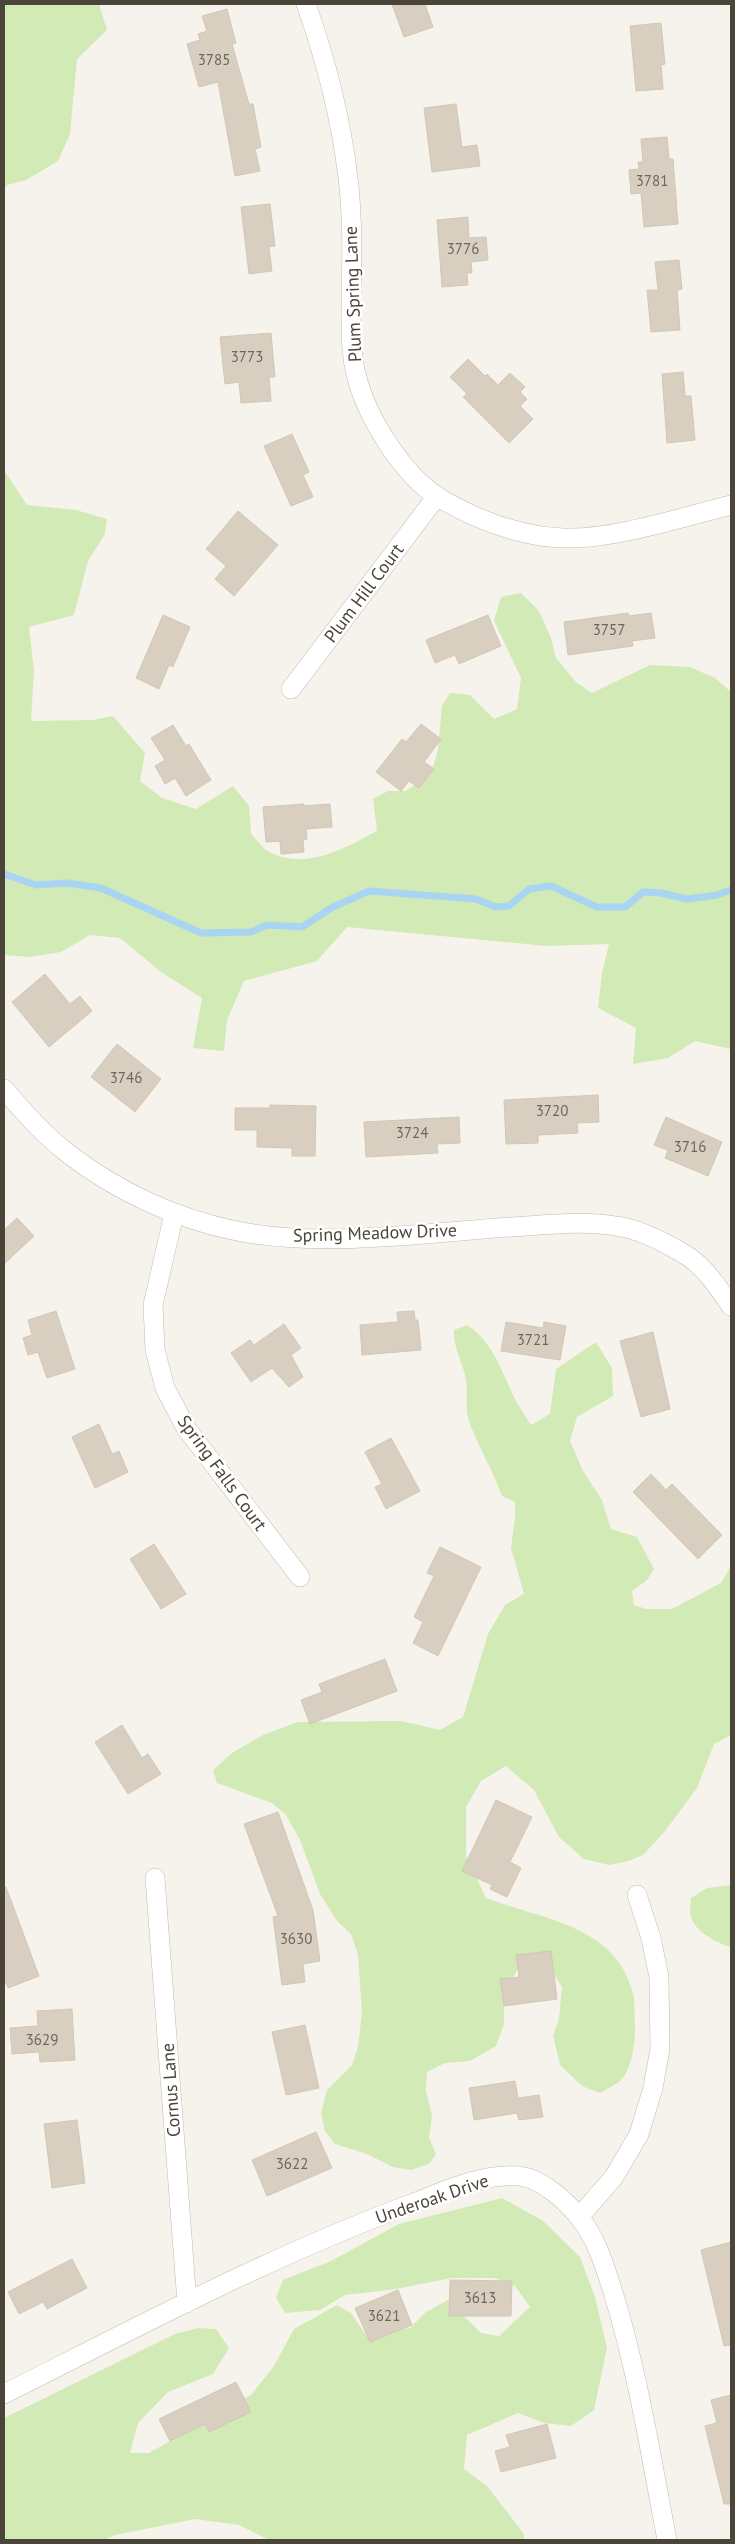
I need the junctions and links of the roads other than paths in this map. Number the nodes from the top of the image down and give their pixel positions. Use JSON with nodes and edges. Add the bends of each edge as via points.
{"nodes":[{"id":1,"x":306,"y":4,"type":"edge"},
{"id":2,"x":437,"y":496,"type":"junction"},
{"id":3,"x":731,"y":505,"type":"edge"},
{"id":4,"x":291,"y":689,"type":"dead end"},
{"id":5,"x":4,"y":1089,"type":"edge"},
{"id":6,"x":174,"y":1214,"type":"junction"},
{"id":7,"x":731,"y":1306,"type":"edge"},
{"id":8,"x":300,"y":1577,"type":"dead end"},
{"id":9,"x":155,"y":1878,"type":"dead end"},
{"id":10,"x":637,"y":1894,"type":"dead end"},
{"id":11,"x":579,"y":2218,"type":"junction"},
{"id":12,"x":187,"y":2303,"type":"junction"},
{"id":13,"x":4,"y":2394,"type":"edge"},
{"id":14,"x":667,"y":2540,"type":"edge"}],
"edges":[{"from":1,"to":2,"type":"street","name":"Plum Spring Lane","via":[[323,55],[348,179],[351,332],[356,374],[370,413],[391,448]]},
{"from":2,"to":3,"type":"street","name":"Plum Spring Lane","via":[[526,534],[564,538],[610,534]]},
{"from":2,"to":4,"type":"street","name":"Plum Hill Court"},
{"from":5,"to":6,"type":"street","name":"Spring Meadow Drive","via":[[65,1152],[109,1182]]},
{"from":6,"to":7,"type":"street","name":"Spring Meadow Drive","via":[[238,1232],[297,1238],[574,1223],[617,1226],[656,1239],[691,1259]]},
{"from":6,"to":8,"type":"street","name":"Spring Falls Court","via":[[154,1306],[155,1350],[165,1388],[186,1428]]},
{"from":9,"to":12,"type":"street","name":"Cornus Lane"},
{"from":10,"to":11,"type":"street","via":[[659,1977],[660,2049],[653,2088],[639,2134],[614,2177]]},
{"from":11,"to":12,"type":"street","name":"Underoak Drive","via":[[558,2196],[523,2176],[474,2181],[358,2224]]},
{"from":11,"to":14,"type":"street","name":"Underoak Drive","via":[[606,2272],[625,2330]]},
{"from":12,"to":13,"type":"street","name":"Underoak Drive"}]}
